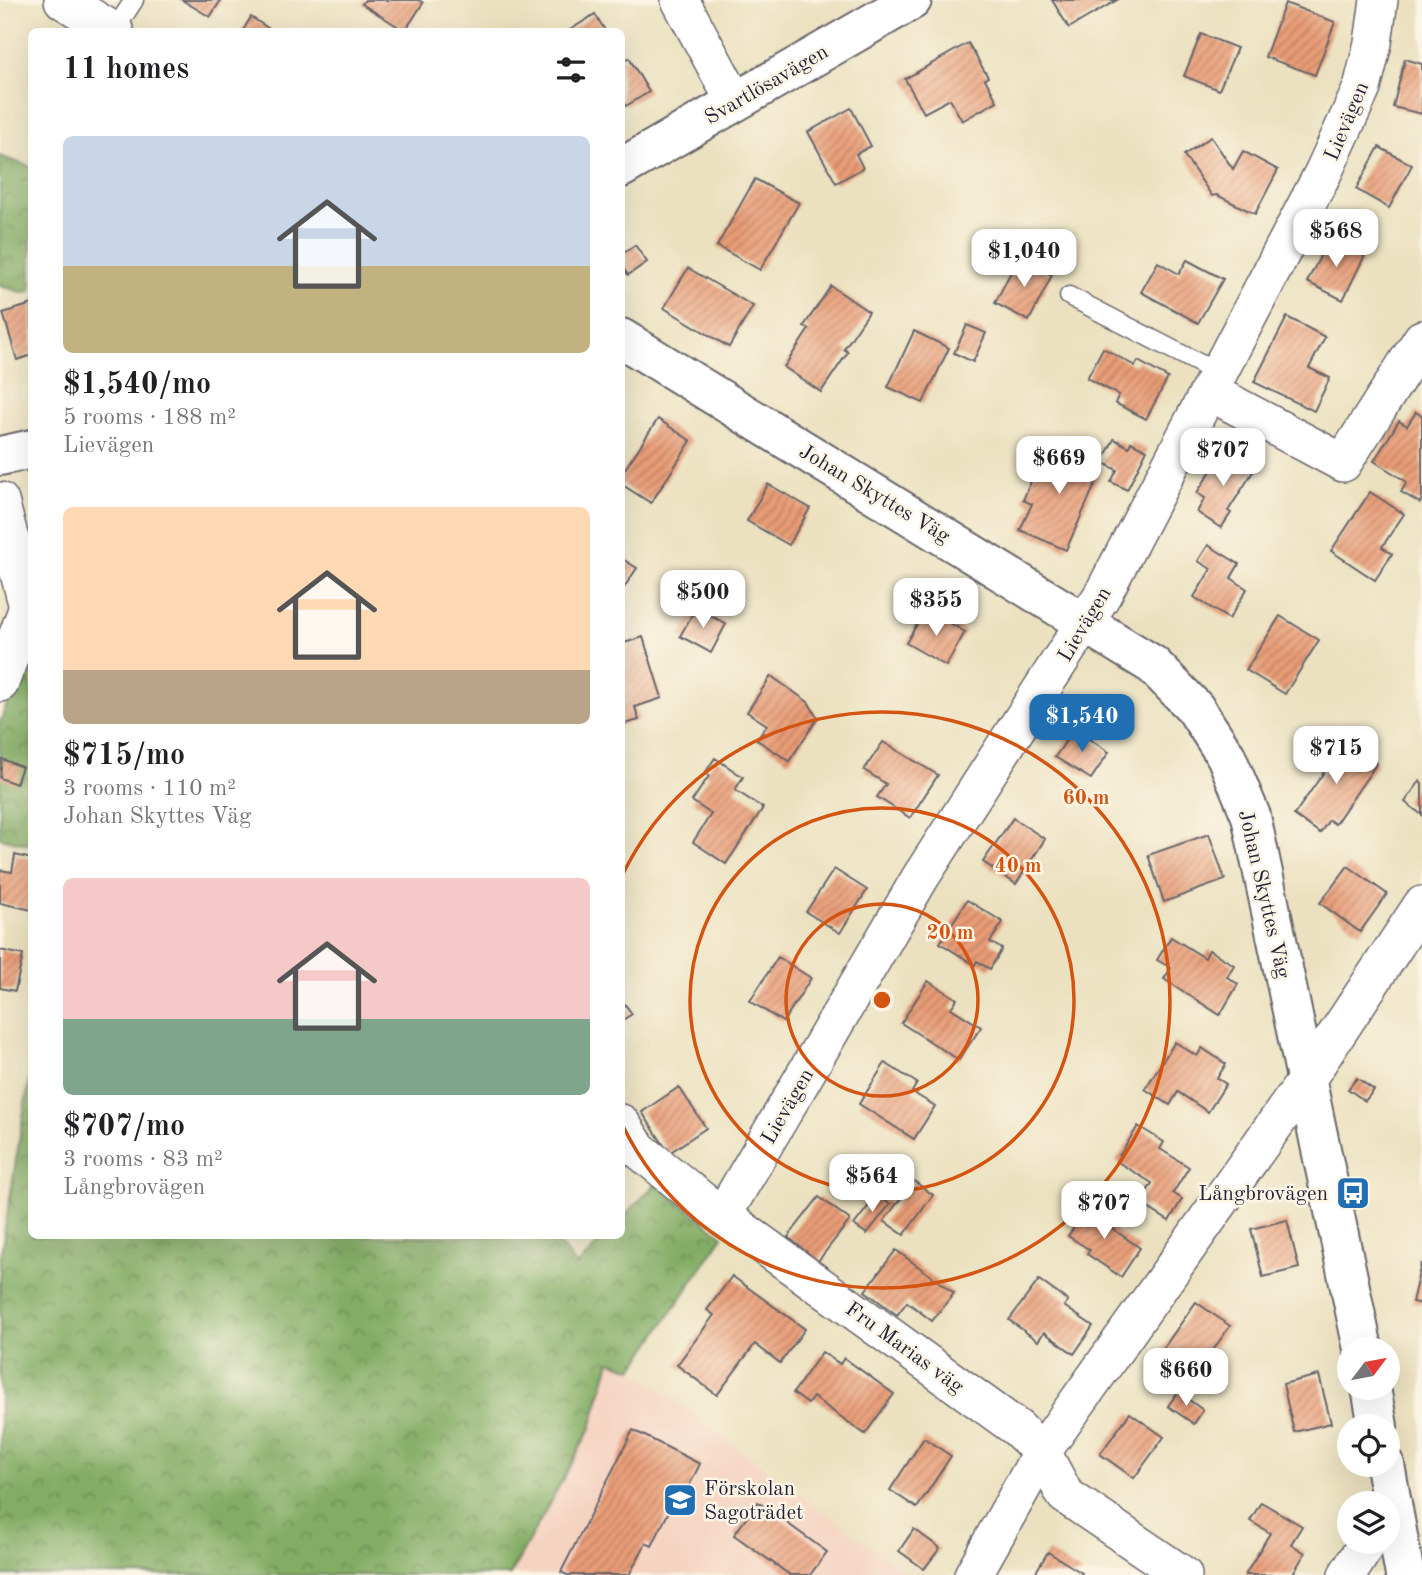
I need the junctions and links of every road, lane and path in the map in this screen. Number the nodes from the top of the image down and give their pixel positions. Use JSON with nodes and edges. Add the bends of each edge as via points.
{"nodes":[{"id":1,"x":63,"y":0,"type":"edge"},
{"id":2,"x":134,"y":0,"type":"edge"},
{"id":3,"x":680,"y":0,"type":"edge"},
{"id":4,"x":912,"y":0,"type":"edge"},
{"id":5,"x":1379,"y":0,"type":"edge"},
{"id":6,"x":110,"y":28,"type":"edge"},
{"id":7,"x":117,"y":28,"type":"edge"},
{"id":8,"x":735,"y":102,"type":"junction"},
{"id":9,"x":625,"y":166,"type":"edge"},
{"id":10,"x":1069,"y":296,"type":"dead end"},
{"id":11,"x":1422,"y":339,"type":"edge"},
{"id":12,"x":625,"y":340,"type":"edge"},
{"id":13,"x":1214,"y":382,"type":"junction"},
{"id":14,"x":28,"y":450,"type":"edge"},
{"id":15,"x":0,"y":456,"type":"edge"},
{"id":16,"x":0,"y":501,"type":"edge"},
{"id":17,"x":28,"y":600,"type":"edge"},
{"id":18,"x":28,"y":612,"type":"edge"},
{"id":19,"x":1086,"y":622,"type":"junction"},
{"id":20,"x":0,"y":683,"type":"edge"},
{"id":21,"x":1422,"y":905,"type":"edge"},
{"id":22,"x":1305,"y":1082,"type":"junction"},
{"id":23,"x":625,"y":1129,"type":"edge"},
{"id":24,"x":723,"y":1215,"type":"junction"},
{"id":25,"x":1360,"y":1337,"type":"edge"},
{"id":26,"x":1042,"y":1452,"type":"junction"},
{"id":27,"x":1400,"y":1553,"type":"edge"},
{"id":28,"x":1360,"y":1554,"type":"edge"},
{"id":29,"x":973,"y":1575,"type":"edge"},
{"id":30,"x":1183,"y":1575,"type":"edge"},
{"id":31,"x":1347,"y":1575,"type":"edge"},
{"id":32,"x":1405,"y":1575,"type":"edge"}],
"edges":[{"from":1,"to":6,"type":"street"},
{"from":2,"to":7,"type":"lane"},
{"from":3,"to":8,"type":"street"},
{"from":4,"to":8,"type":"street","name":"Svartlösavägen"},
{"from":5,"to":13,"type":"street","name":"Lievägen","via":[[1362,88],[1324,173]]},
{"from":8,"to":9,"type":"street","name":"Svartlösavägen"},
{"from":10,"to":13,"type":"lane"},
{"from":11,"to":13,"type":"street","via":[[1343,463]]},
{"from":12,"to":19,"type":"street","name":"Johan Skyttes Väg"},
{"from":13,"to":19,"type":"street","name":"Lievägen"},
{"from":14,"to":15,"type":"street"},
{"from":16,"to":17,"type":"street"},
{"from":18,"to":20,"type":"street"},
{"from":19,"to":22,"type":"street","name":"Johan Skyttes Väg","via":[[1153,665],[1195,708],[1226,756],[1251,816]]},
{"from":19,"to":24,"type":"street","name":"Lievägen","via":[[920,878]]},
{"from":21,"to":22,"type":"street"},
{"from":22,"to":25,"type":"street","name":"Johan Skyttes Väg"},
{"from":22,"to":26,"type":"street"},
{"from":23,"to":24,"type":"street","name":"Fru Marias väg","via":[[638,1149]]},
{"from":24,"to":26,"type":"street","name":"Fru Marias väg","via":[[1017,1428]]},
{"from":26,"to":29,"type":"street"},
{"from":26,"to":30,"type":"street","name":"Fru Marias väg","via":[[1065,1495]]},
{"from":27,"to":32,"type":"street"},
{"from":28,"to":31,"type":"street"}]}
